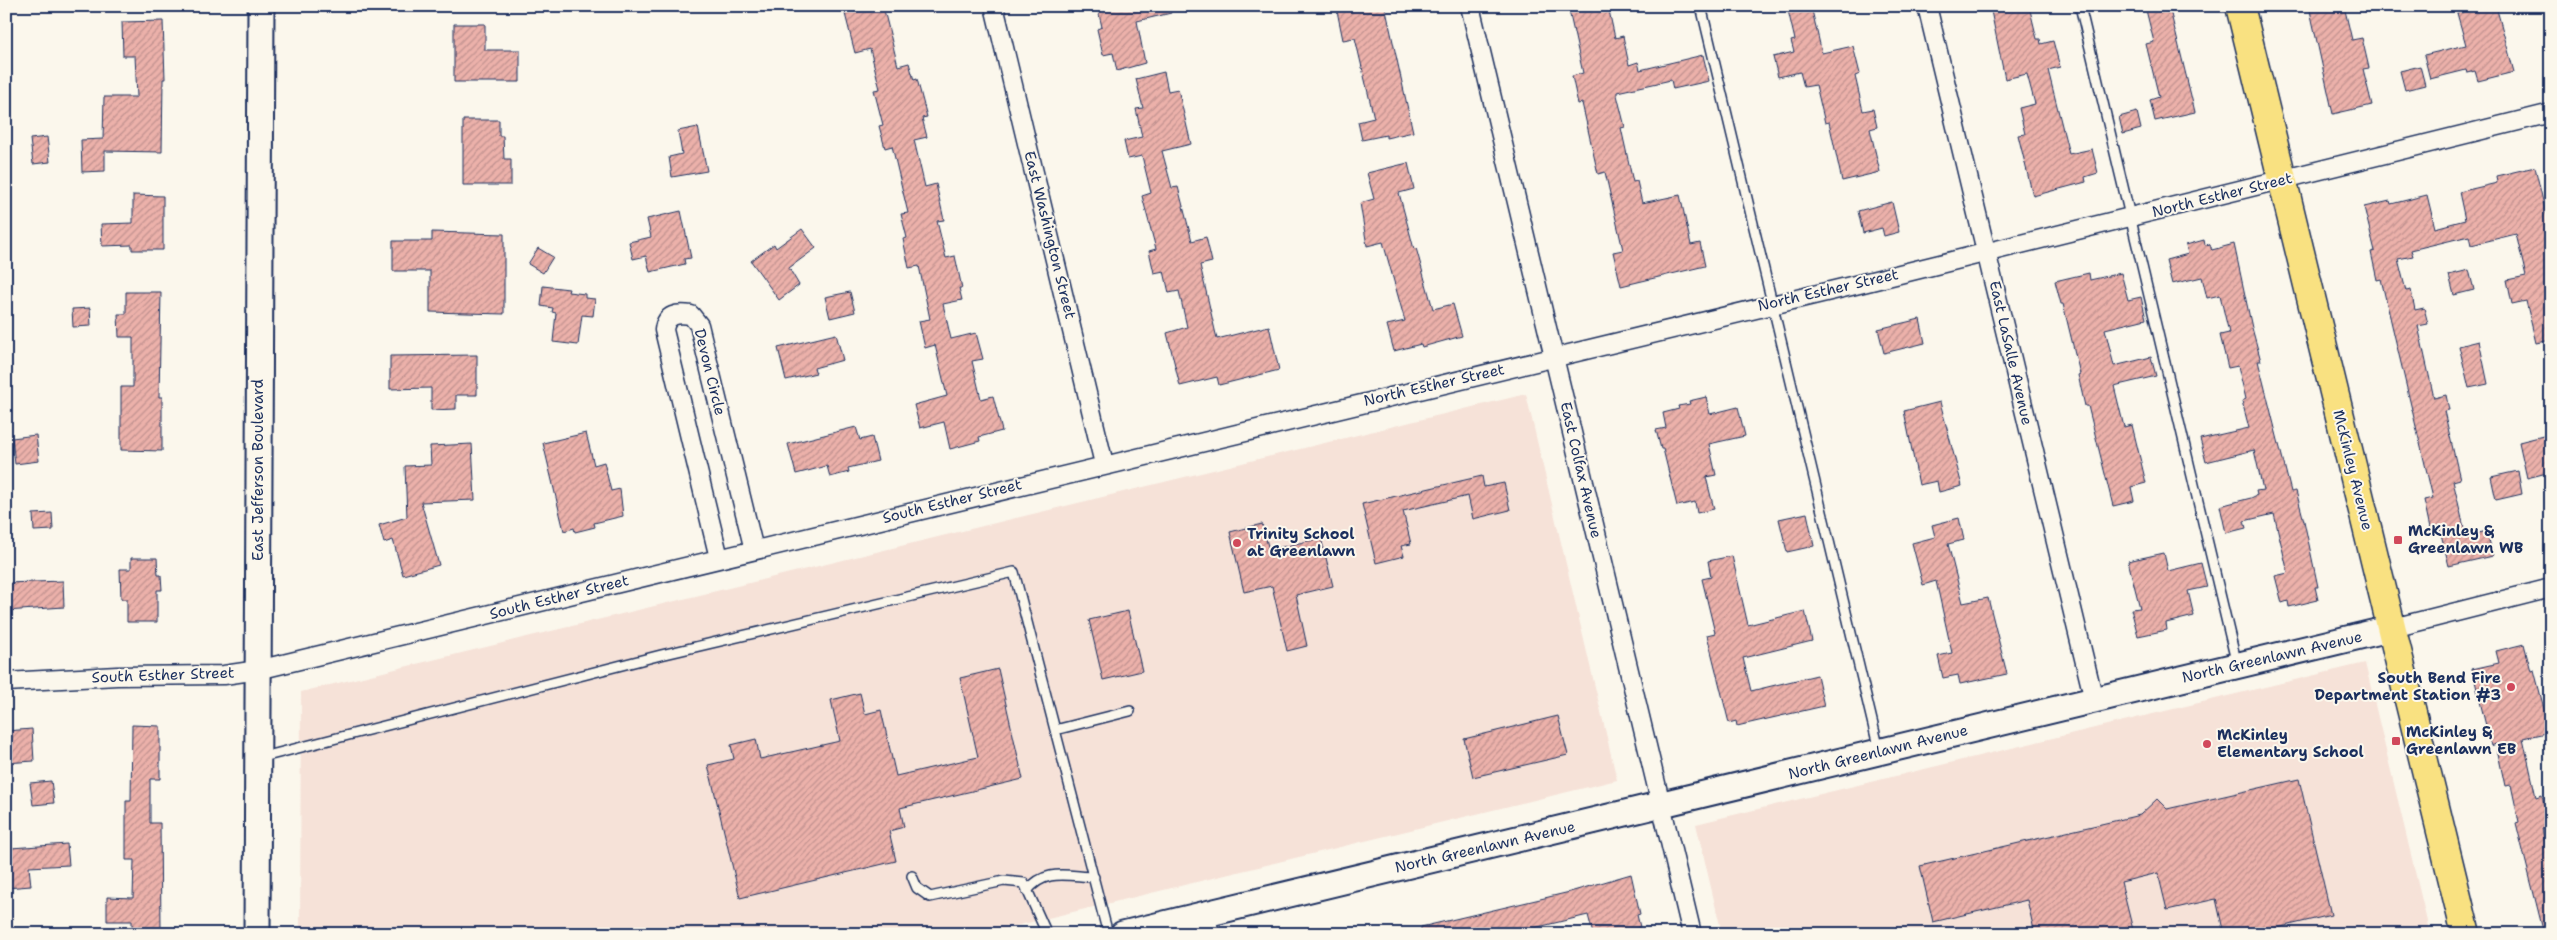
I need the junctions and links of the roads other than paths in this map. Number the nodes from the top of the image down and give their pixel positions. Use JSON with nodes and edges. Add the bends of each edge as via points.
{"nodes":[{"id":1,"x":261,"y":6,"type":"edge"},
{"id":2,"x":994,"y":6,"type":"edge"},
{"id":3,"x":1470,"y":6,"type":"edge"},
{"id":4,"x":1701,"y":6,"type":"edge"},
{"id":5,"x":1927,"y":6,"type":"edge"},
{"id":6,"x":2080,"y":6,"type":"edge"},
{"id":7,"x":2240,"y":6,"type":"edge"},
{"id":8,"x":2551,"y":113,"type":"edge"},
{"id":9,"x":2281,"y":180,"type":"junction"},
{"id":10,"x":2129,"y":217,"type":"junction"},
{"id":11,"x":1987,"y":252,"type":"junction"},
{"id":12,"x":1773,"y":304,"type":"junction"},
{"id":13,"x":1555,"y":356,"type":"junction"},
{"id":14,"x":1104,"y":464,"type":"junction"},
{"id":15,"x":754,"y":550,"type":"junction"},
{"id":16,"x":718,"y":558,"type":"junction"},
{"id":17,"x":2551,"y":588,"type":"edge"},
{"id":18,"x":2393,"y":628,"type":"junction"},
{"id":19,"x":2238,"y":666,"type":"junction"},
{"id":20,"x":258,"y":670,"type":"junction"},
{"id":21,"x":6,"y":682,"type":"edge"},
{"id":22,"x":2094,"y":700,"type":"junction"},
{"id":23,"x":1130,"y":710,"type":"dead end"},
{"id":24,"x":1055,"y":730,"type":"junction"},
{"id":25,"x":1880,"y":753,"type":"junction"},
{"id":26,"x":258,"y":758,"type":"junction"},
{"id":27,"x":1661,"y":805,"type":"junction"},
{"id":28,"x":912,"y":876,"type":"dead end"},
{"id":29,"x":1094,"y":877,"type":"junction"},
{"id":30,"x":1027,"y":891,"type":"junction"},
{"id":31,"x":1208,"y":924,"type":"edge"},
{"id":32,"x":258,"y":934,"type":"edge"},
{"id":33,"x":1047,"y":934,"type":"edge"},
{"id":34,"x":1108,"y":934,"type":"edge"},
{"id":35,"x":1123,"y":934,"type":"edge"},
{"id":36,"x":1692,"y":934,"type":"edge"},
{"id":37,"x":2466,"y":934,"type":"edge"}],
"edges":[{"from":1,"to":20,"type":"street","name":"East Jefferson Boulevard"},
{"from":2,"to":14,"type":"street","name":"East Washington Street"},
{"from":3,"to":13,"type":"street","name":"East Colfax Avenue"},
{"from":4,"to":12,"type":"lane"},
{"from":5,"to":11,"type":"street","name":"East LaSalle Avenue"},
{"from":6,"to":10,"type":"lane"},
{"from":7,"to":9,"type":"main road","name":"McKinley Avenue"},
{"from":8,"to":9,"type":"street","name":"North Esther Street"},
{"from":9,"to":10,"type":"street","name":"North Esther Street"},
{"from":9,"to":18,"type":"main road","name":"McKinley Avenue"},
{"from":10,"to":11,"type":"street","name":"North Esther Street"},
{"from":10,"to":19,"type":"lane"},
{"from":11,"to":12,"type":"street","name":"North Esther Street"},
{"from":11,"to":22,"type":"street","name":"East LaSalle Avenue"},
{"from":12,"to":13,"type":"street","name":"North Esther Street"},
{"from":12,"to":25,"type":"lane"},
{"from":13,"to":14,"type":"street","name":"North Esther Street"},
{"from":13,"to":27,"type":"street","name":"East Colfax Avenue"},
{"from":14,"to":15,"type":"street","name":"South Esther Street"},
{"from":15,"to":16,"type":"street","name":"South Esther Street"},
{"from":15,"to":16,"type":"street","name":"Devon Circle","via":[[699,325],[691,315],[670,316],[664,330]]},
{"from":16,"to":20,"type":"street","name":"South Esther Street"},
{"from":17,"to":18,"type":"street","name":"North Greenlawn Avenue"},
{"from":18,"to":19,"type":"street","name":"North Greenlawn Avenue"},
{"from":18,"to":37,"type":"main road","name":"McKinley Avenue"},
{"from":19,"to":22,"type":"street","name":"North Greenlawn Avenue"},
{"from":20,"to":21,"type":"street","name":"South Esther Street","via":[[224,675]]},
{"from":20,"to":26,"type":"street","name":"East Jefferson Boulevard"},
{"from":22,"to":25,"type":"street","name":"North Greenlawn Avenue"},
{"from":23,"to":24,"type":"lane"},
{"from":24,"to":26,"type":"lane","via":[[1014,572],[661,655]]},
{"from":24,"to":29,"type":"lane"},
{"from":25,"to":27,"type":"street","name":"North Greenlawn Avenue"},
{"from":26,"to":32,"type":"street","name":"East Jefferson Boulevard"},
{"from":27,"to":31,"type":"street","name":"North Greenlawn Avenue"},
{"from":27,"to":36,"type":"street","name":"East Colfax Avenue"},
{"from":28,"to":30,"type":"lane","via":[[917,888],[930,897],[1004,881],[1024,883]]},
{"from":29,"to":30,"type":"lane","via":[[1047,875],[1036,880]]},
{"from":29,"to":34,"type":"lane"},
{"from":30,"to":33,"type":"lane"},
{"from":31,"to":35,"type":"street","name":"North Greenlawn Avenue"}]}
